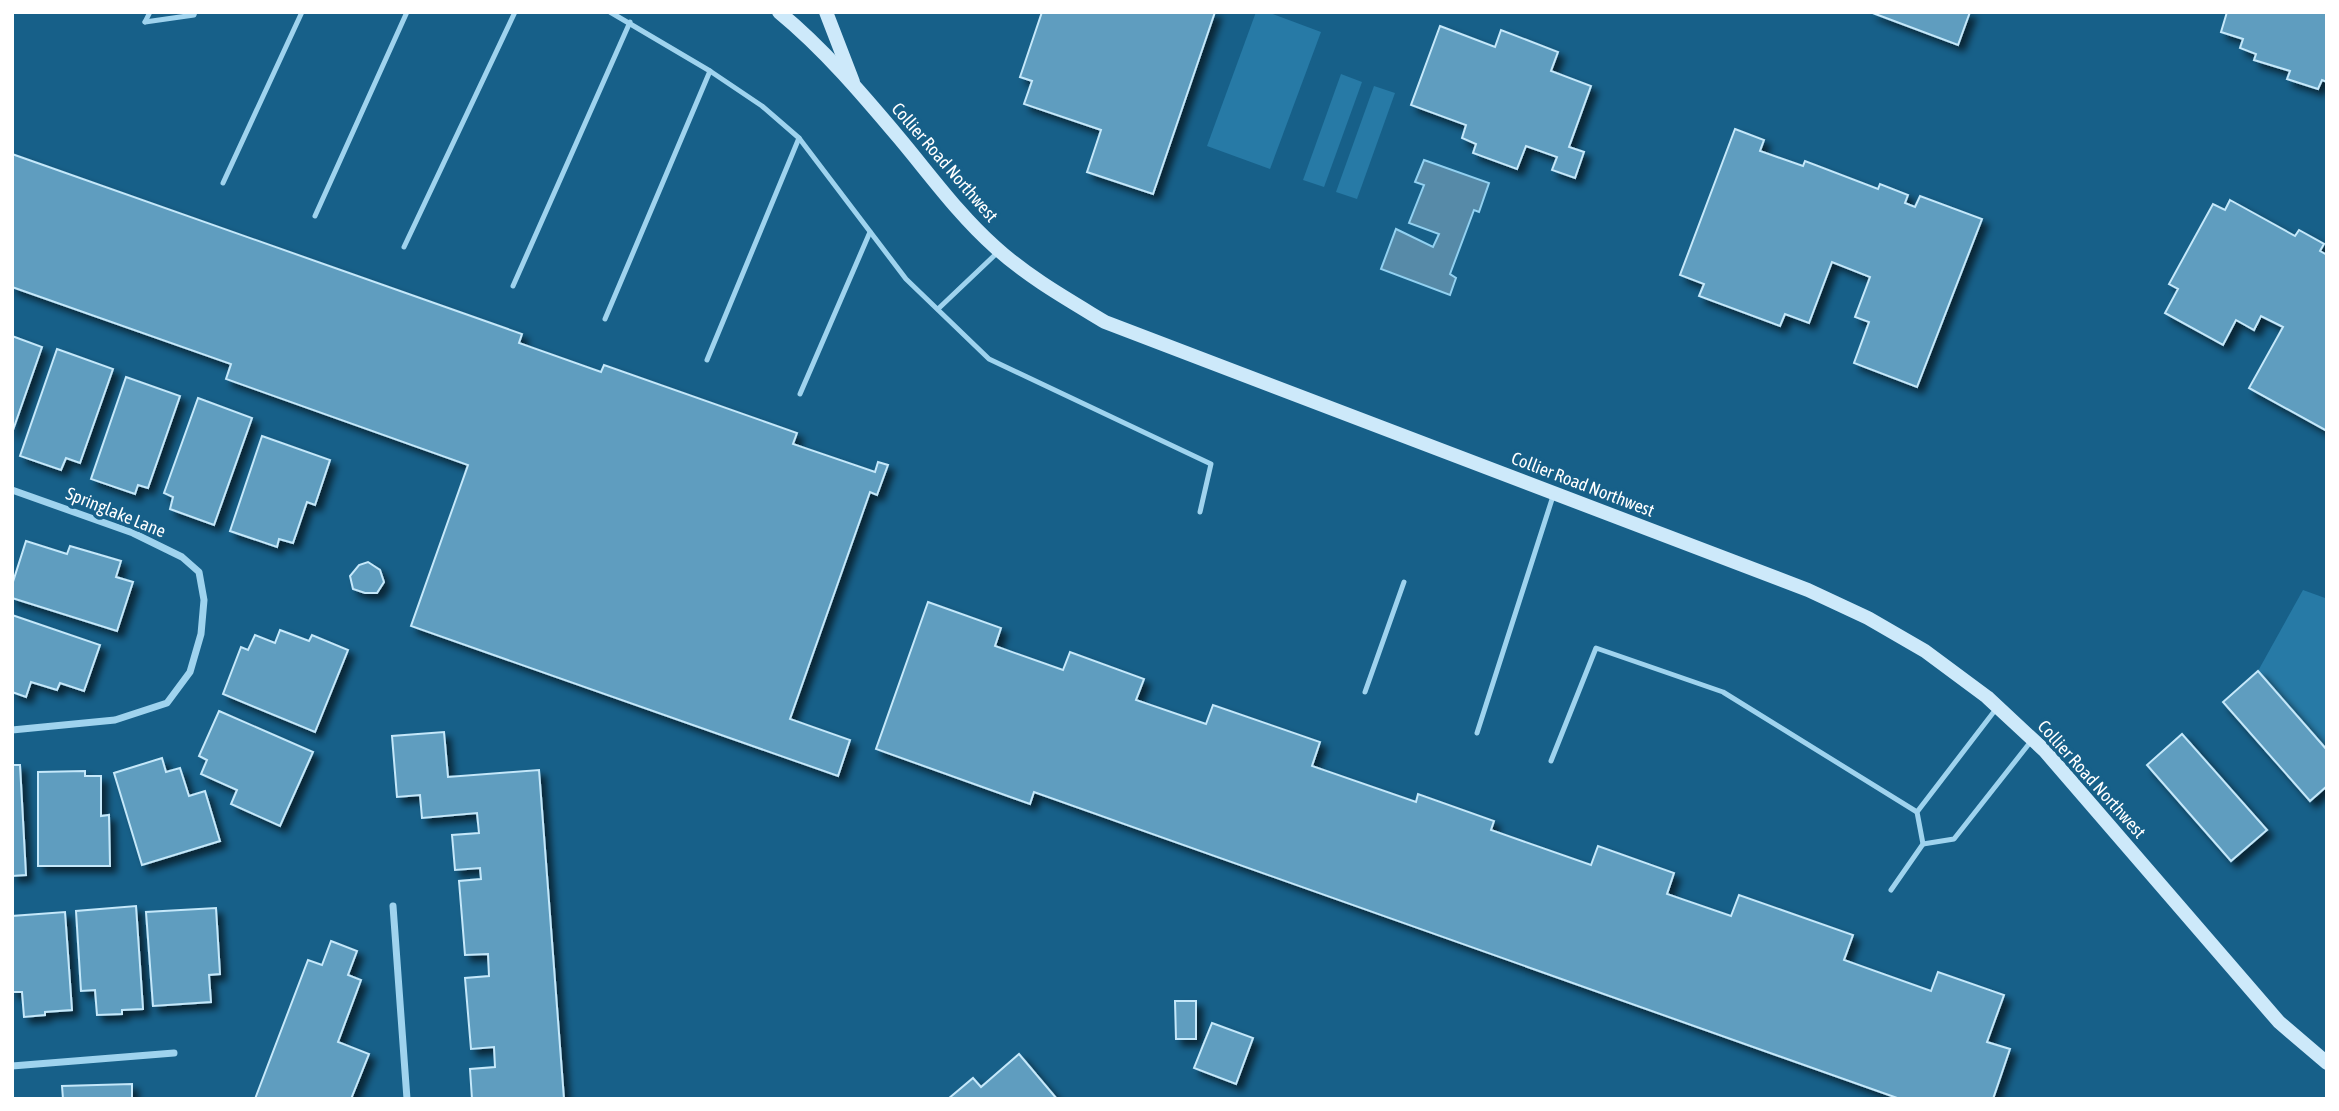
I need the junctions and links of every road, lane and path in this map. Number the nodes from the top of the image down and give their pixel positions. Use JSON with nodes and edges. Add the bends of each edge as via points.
{"nodes":[{"id":1,"x":150,"y":12,"type":"edge"},
{"id":2,"x":195,"y":12,"type":"edge"},
{"id":3,"x":302,"y":12,"type":"edge"},
{"id":4,"x":407,"y":12,"type":"edge"},
{"id":5,"x":515,"y":12,"type":"edge"},
{"id":6,"x":610,"y":12,"type":"edge"},
{"id":7,"x":779,"y":12,"type":"edge"},
{"id":8,"x":826,"y":12,"type":"edge"},
{"id":9,"x":630,"y":22,"type":"junction"},
{"id":10,"x":710,"y":71,"type":"junction"},
{"id":11,"x":856,"y":90,"type":"junction"},
{"id":12,"x":799,"y":138,"type":"junction"},
{"id":13,"x":223,"y":183,"type":"dead end"},
{"id":14,"x":315,"y":216,"type":"dead end"},
{"id":15,"x":870,"y":232,"type":"junction"},
{"id":16,"x":404,"y":247,"type":"dead end"},
{"id":17,"x":1000,"y":251,"type":"junction"},
{"id":18,"x":513,"y":286,"type":"dead end"},
{"id":19,"x":938,"y":309,"type":"junction"},
{"id":20,"x":605,"y":319,"type":"dead end"},
{"id":21,"x":707,"y":360,"type":"dead end"},
{"id":22,"x":800,"y":394,"type":"dead end"},
{"id":23,"x":12,"y":490,"type":"edge"},
{"id":24,"x":1554,"y":494,"type":"junction"},
{"id":25,"x":1200,"y":512,"type":"dead end"},
{"id":26,"x":1404,"y":582,"type":"dead end"},
{"id":27,"x":1365,"y":692,"type":"dead end"},
{"id":28,"x":1997,"y":706,"type":"junction"},
{"id":29,"x":12,"y":730,"type":"edge"},
{"id":30,"x":1477,"y":733,"type":"dead end"},
{"id":31,"x":2032,"y":740,"type":"junction"},
{"id":32,"x":1551,"y":761,"type":"dead end"},
{"id":33,"x":1917,"y":812,"type":"junction"},
{"id":34,"x":1923,"y":844,"type":"junction"},
{"id":35,"x":1891,"y":890,"type":"dead end"},
{"id":36,"x":393,"y":906,"type":"dead end"},
{"id":37,"x":174,"y":1053,"type":"dead end"},
{"id":38,"x":2327,"y":1063,"type":"edge"},
{"id":39,"x":12,"y":1066,"type":"edge"},
{"id":40,"x":407,"y":1098,"type":"edge"}],
"edges":[{"from":1,"to":2,"type":"lane","via":[[145,22]]},
{"from":3,"to":13,"type":"lane"},
{"from":4,"to":14,"type":"lane"},
{"from":5,"to":16,"type":"lane"},
{"from":6,"to":9,"type":"lane"},
{"from":7,"to":11,"type":"street","name":"Collier Road Northwest","via":[[809,37]]},
{"from":8,"to":11,"type":"street"},
{"from":9,"to":10,"type":"lane"},
{"from":9,"to":18,"type":"lane"},
{"from":10,"to":12,"type":"lane"},
{"from":10,"to":20,"type":"lane"},
{"from":11,"to":17,"type":"street","name":"Collier Road Northwest","via":[[955,206]]},
{"from":12,"to":15,"type":"lane"},
{"from":12,"to":21,"type":"lane"},
{"from":15,"to":19,"type":"lane","via":[[906,279]]},
{"from":15,"to":22,"type":"lane"},
{"from":17,"to":19,"type":"lane"},
{"from":17,"to":24,"type":"street","name":"Collier Road Northwest","via":[[1048,288],[1105,322]]},
{"from":19,"to":25,"type":"lane","via":[[989,359],[1211,464]]},
{"from":23,"to":29,"type":"street","name":"Springlake Lane","via":[[133,533],[182,556],[200,572],[204,600],[201,634],[190,672],[167,703],[115,720]]},
{"from":24,"to":28,"type":"street","name":"Collier Road Northwest","via":[[1808,590],[1868,618],[1925,651]]},
{"from":24,"to":30,"type":"lane"},
{"from":26,"to":27,"type":"lane"},
{"from":28,"to":31,"type":"street","name":"Collier Road Northwest"},
{"from":28,"to":33,"type":"lane"},
{"from":31,"to":34,"type":"lane","via":[[1954,839]]},
{"from":31,"to":38,"type":"street","name":"Collier Road Northwest","via":[[2279,1022]]},
{"from":32,"to":33,"type":"lane","via":[[1596,649],[1723,692]]},
{"from":33,"to":34,"type":"lane"},
{"from":34,"to":35,"type":"lane"},
{"from":36,"to":40,"type":"street"},
{"from":37,"to":39,"type":"street"}]}
